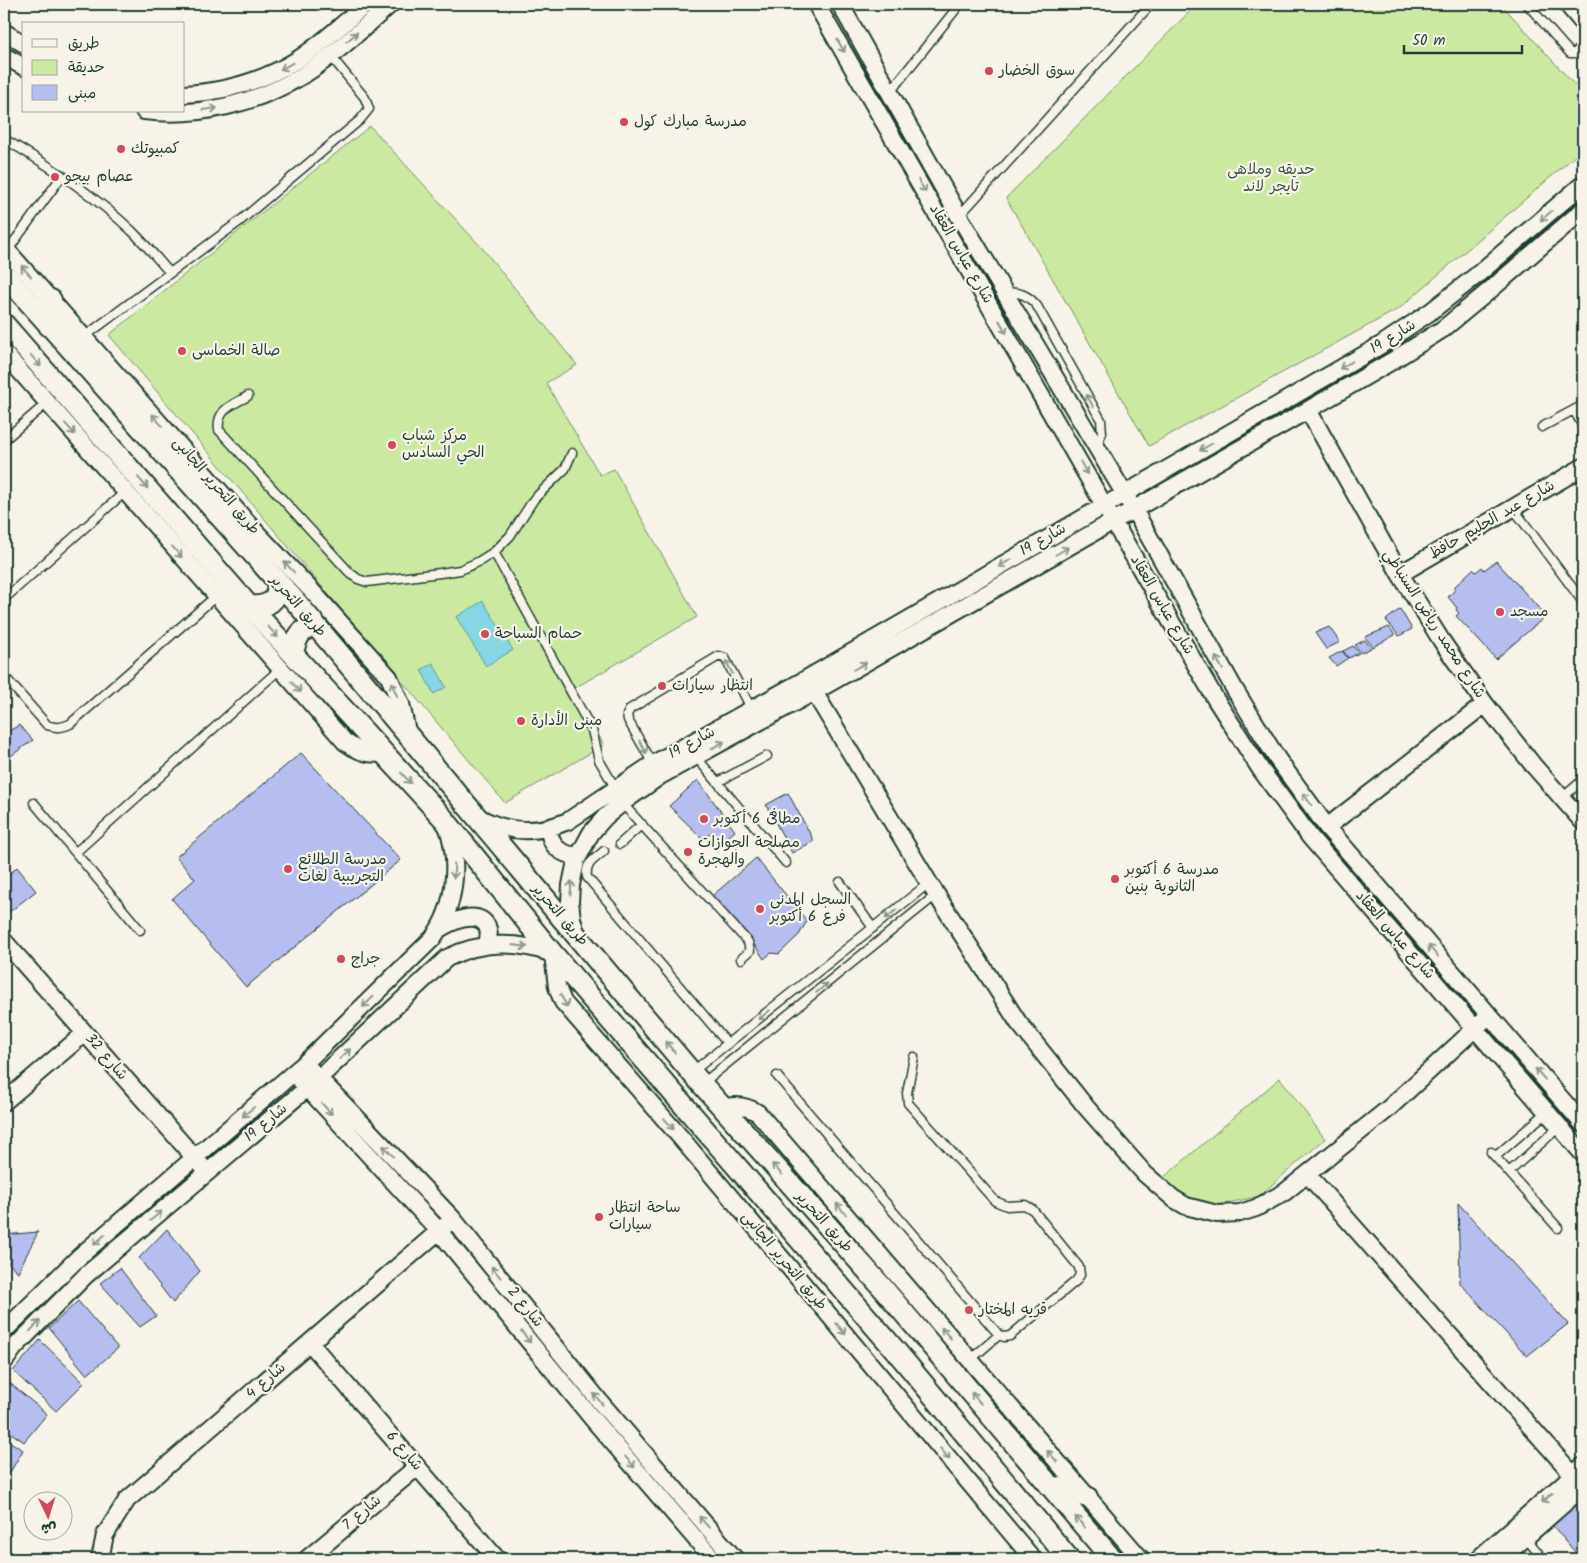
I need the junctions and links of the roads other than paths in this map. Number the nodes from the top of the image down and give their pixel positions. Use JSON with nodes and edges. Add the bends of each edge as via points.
{"nodes":[{"id":1,"x":366,"y":4,"type":"edge"},
{"id":2,"x":391,"y":4,"type":"edge"},
{"id":3,"x":816,"y":4,"type":"edge"},
{"id":4,"x":840,"y":4,"type":"edge"},
{"id":5,"x":960,"y":4,"type":"edge"},
{"id":6,"x":1149,"y":4,"type":"edge"},
{"id":7,"x":1527,"y":4,"type":"edge"},
{"id":8,"x":1567,"y":4,"type":"edge"},
{"id":9,"x":1583,"y":23,"type":"edge"},
{"id":10,"x":4,"y":32,"type":"edge"},
{"id":11,"x":22,"y":43,"type":"edge"},
{"id":12,"x":1583,"y":45,"type":"edge"},
{"id":13,"x":4,"y":56,"type":"edge"},
{"id":14,"x":330,"y":56,"type":"junction"},
{"id":15,"x":22,"y":66,"type":"edge"},
{"id":16,"x":889,"y":93,"type":"junction"},
{"id":17,"x":185,"y":94,"type":"edge"},
{"id":18,"x":185,"y":112,"type":"edge"},
{"id":19,"x":4,"y":139,"type":"edge"},
{"id":20,"x":62,"y":176,"type":"junction"},
{"id":21,"x":1583,"y":184,"type":"edge"},
{"id":22,"x":1583,"y":210,"type":"edge"},
{"id":23,"x":959,"y":216,"type":"junction"},
{"id":24,"x":6,"y":249,"type":"edge"},
{"id":25,"x":170,"y":273,"type":"junction"},
{"id":26,"x":4,"y":274,"type":"edge"},
{"id":27,"x":51,"y":300,"type":"junction"},
{"id":28,"x":4,"y":324,"type":"edge"},
{"id":29,"x":49,"y":326,"type":"junction"},
{"id":30,"x":84,"y":337,"type":"junction"},
{"id":31,"x":4,"y":353,"type":"edge"},
{"id":32,"x":248,"y":396,"type":"dead end"},
{"id":33,"x":47,"y":402,"type":"junction"},
{"id":34,"x":1583,"y":405,"type":"edge"},
{"id":35,"x":1308,"y":410,"type":"junction"},
{"id":36,"x":1574,"y":410,"type":"junction"},
{"id":37,"x":1542,"y":427,"type":"dead end"},
{"id":38,"x":1583,"y":427,"type":"edge"},
{"id":39,"x":4,"y":440,"type":"edge"},
{"id":40,"x":572,"y":453,"type":"dead end"},
{"id":41,"x":1583,"y":467,"type":"edge"},
{"id":42,"x":125,"y":492,"type":"junction"},
{"id":43,"x":1124,"y":494,"type":"junction"},
{"id":44,"x":1105,"y":504,"type":"junction"},
{"id":45,"x":1513,"y":508,"type":"junction"},
{"id":46,"x":1134,"y":510,"type":"junction"},
{"id":47,"x":1114,"y":522,"type":"junction"},
{"id":48,"x":494,"y":552,"type":"junction"},
{"id":49,"x":1400,"y":574,"type":"junction"},
{"id":50,"x":276,"y":581,"type":"junction"},
{"id":51,"x":216,"y":596,"type":"junction"},
{"id":52,"x":4,"y":599,"type":"edge"},
{"id":53,"x":1583,"y":602,"type":"edge"},
{"id":54,"x":249,"y":606,"type":"junction"},
{"id":55,"x":316,"y":626,"type":"junction"},
{"id":56,"x":293,"y":653,"type":"junction"},
{"id":57,"x":280,"y":669,"type":"junction"},
{"id":58,"x":4,"y":676,"type":"edge"},
{"id":59,"x":814,"y":692,"type":"junction"},
{"id":60,"x":1485,"y":704,"type":"junction"},
{"id":61,"x":752,"y":710,"type":"junction"},
{"id":62,"x":408,"y":736,"type":"junction"},
{"id":63,"x":383,"y":753,"type":"junction"},
{"id":64,"x":767,"y":756,"type":"dead end"},
{"id":65,"x":696,"y":758,"type":"junction"},
{"id":66,"x":656,"y":770,"type":"junction"},
{"id":67,"x":1583,"y":780,"type":"edge"},
{"id":68,"x":718,"y":782,"type":"junction"},
{"id":69,"x":619,"y":796,"type":"junction"},
{"id":70,"x":1562,"y":798,"type":"junction"},
{"id":71,"x":34,"y":803,"type":"dead end"},
{"id":72,"x":475,"y":815,"type":"junction"},
{"id":73,"x":1583,"y":822,"type":"edge"},
{"id":74,"x":447,"y":823,"type":"junction"},
{"id":75,"x":642,"y":824,"type":"junction"},
{"id":76,"x":550,"y":827,"type":"junction"},
{"id":77,"x":1327,"y":827,"type":"junction"},
{"id":78,"x":620,"y":844,"type":"dead end"},
{"id":79,"x":604,"y":851,"type":"dead end"},
{"id":80,"x":76,"y":852,"type":"junction"},
{"id":81,"x":578,"y":855,"type":"junction"},
{"id":82,"x":786,"y":863,"type":"dead end"},
{"id":83,"x":840,"y":882,"type":"dead end"},
{"id":84,"x":933,"y":889,"type":"junction"},
{"id":85,"x":873,"y":928,"type":"junction"},
{"id":86,"x":140,"y":930,"type":"dead end"},
{"id":87,"x":439,"y":930,"type":"junction"},
{"id":88,"x":577,"y":936,"type":"junction"},
{"id":89,"x":4,"y":941,"type":"edge"},
{"id":90,"x":486,"y":946,"type":"junction"},
{"id":91,"x":553,"y":954,"type":"junction"},
{"id":92,"x":741,"y":959,"type":"dead end"},
{"id":93,"x":1489,"y":1014,"type":"junction"},
{"id":94,"x":1475,"y":1029,"type":"junction"},
{"id":95,"x":85,"y":1033,"type":"junction"},
{"id":96,"x":728,"y":1044,"type":"junction"},
{"id":97,"x":914,"y":1057,"type":"dead end"},
{"id":98,"x":299,"y":1068,"type":"junction"},
{"id":99,"x":777,"y":1076,"type":"dead end"},
{"id":100,"x":697,"y":1078,"type":"junction"},
{"id":101,"x":313,"y":1083,"type":"junction"},
{"id":102,"x":4,"y":1102,"type":"edge"},
{"id":103,"x":1564,"y":1102,"type":"junction"},
{"id":104,"x":723,"y":1108,"type":"junction"},
{"id":105,"x":1552,"y":1118,"type":"junction"},
{"id":106,"x":1583,"y":1124,"type":"edge"},
{"id":107,"x":1583,"y":1154,"type":"edge"},
{"id":108,"x":194,"y":1157,"type":"junction"},
{"id":109,"x":1510,"y":1172,"type":"junction"},
{"id":110,"x":207,"y":1173,"type":"junction"},
{"id":111,"x":1308,"y":1175,"type":"junction"},
{"id":112,"x":453,"y":1218,"type":"junction"},
{"id":113,"x":1558,"y":1228,"type":"dead end"},
{"id":114,"x":439,"y":1231,"type":"junction"},
{"id":115,"x":882,"y":1287,"type":"junction"},
{"id":116,"x":858,"y":1308,"type":"junction"},
{"id":117,"x":4,"y":1331,"type":"edge"},
{"id":118,"x":923,"y":1336,"type":"junction"},
{"id":119,"x":999,"y":1336,"type":"junction"},
{"id":120,"x":310,"y":1343,"type":"junction"},
{"id":121,"x":896,"y":1351,"type":"junction"},
{"id":122,"x":970,"y":1360,"type":"junction"},
{"id":123,"x":4,"y":1362,"type":"edge"},
{"id":124,"x":417,"y":1467,"type":"junction"},
{"id":125,"x":1581,"y":1479,"type":"edge"},
{"id":126,"x":1049,"y":1485,"type":"junction"},
{"id":127,"x":1087,"y":1497,"type":"junction"},
{"id":128,"x":1526,"y":1538,"type":"junction"},
{"id":129,"x":100,"y":1559,"type":"edge"},
{"id":130,"x":307,"y":1559,"type":"edge"},
{"id":131,"x":497,"y":1559,"type":"edge"},
{"id":132,"x":713,"y":1559,"type":"edge"},
{"id":133,"x":735,"y":1559,"type":"edge"},
{"id":134,"x":1033,"y":1559,"type":"edge"},
{"id":135,"x":1069,"y":1559,"type":"edge"},
{"id":136,"x":1112,"y":1559,"type":"edge"},
{"id":137,"x":1141,"y":1559,"type":"edge"},
{"id":138,"x":1478,"y":1559,"type":"edge"},
{"id":139,"x":1501,"y":1559,"type":"edge"},
{"id":140,"x":1542,"y":1559,"type":"edge"}],
"edges":[{"from":1,"to":17,"type":"street","one_way":true,"via":[[308,52],[273,73],[216,91]]},
{"from":14,"to":2,"type":"street","one_way":true},
{"from":3,"to":44,"type":"street","name":"شارع عباس العقاد","one_way":true},
{"from":4,"to":16,"type":"street","name":"شارع عباس العقاد"},
{"from":5,"to":16,"type":"lane"},
{"from":6,"to":23,"type":"lane"},
{"from":7,"to":12,"type":"lane","via":[[1569,52],[1575,53]]},
{"from":8,"to":9,"type":"street"},
{"from":10,"to":11,"type":"street"},
{"from":13,"to":15,"type":"street"},
{"from":18,"to":14,"type":"street","one_way":true,"via":[[216,109],[247,101],[297,78]]},
{"from":14,"to":25,"type":"lane","via":[[365,98],[369,109],[240,221]]},
{"from":16,"to":23,"type":"street","name":"شارع عباس العقاد"},
{"from":19,"to":20,"type":"lane"},
{"from":20,"to":24,"type":"lane"},
{"from":20,"to":25,"type":"lane","via":[[132,231]]},
{"from":21,"to":43,"type":"street","name":"شارع 19","one_way":true,"via":[[1477,276],[1430,312],[1381,345]]},
{"from":22,"to":35,"type":"street","name":"شارع 19","via":[[1443,329]]},
{"from":43,"to":23,"type":"street","name":"شارع عباس العقاد","one_way":true},
{"from":27,"to":24,"type":"street","name":"طريق التحرير الجانبى","one_way":true},
{"from":25,"to":30,"type":"lane"},
{"from":26,"to":29,"type":"street","name":"طريق التحرير"},
{"from":27,"to":29,"type":"street"},
{"from":27,"to":30,"type":"street","name":"طريق التحرير الجانبى"},
{"from":28,"to":54,"type":"street","name":"طريق التحرير","one_way":true},
{"from":29,"to":50,"type":"street","name":"طريق التحرير"},
{"from":62,"to":30,"type":"street","name":"طريق التحرير الجانبى","one_way":true,"via":[[401,704],[388,677]]},
{"from":31,"to":33,"type":"street"},
{"from":32,"to":48,"type":"lane","via":[[222,412],[219,430],[358,579],[377,582],[460,570]]},
{"from":33,"to":39,"type":"lane"},
{"from":33,"to":42,"type":"street","one_way":true},
{"from":34,"to":36,"type":"lane"},
{"from":35,"to":46,"type":"street","name":"شارع 19"},
{"from":35,"to":49,"type":"street","name":"شارع محمد رياض السنباطي"},
{"from":36,"to":37,"type":"lane"},
{"from":36,"to":38,"type":"lane"},
{"from":40,"to":48,"type":"lane","via":[[565,469],[534,499],[510,536]]},
{"from":41,"to":45,"type":"street","name":"شارع عبد الحليم حافظ"},
{"from":42,"to":51,"type":"street","one_way":true},
{"from":42,"to":52,"type":"lane"},
{"from":43,"to":44,"type":"street","name":"شارع 19"},
{"from":43,"to":46,"type":"street","name":"شارع عباس العقاد"},
{"from":44,"to":47,"type":"street","name":"شارع عباس العقاد"},
{"from":44,"to":61,"type":"street","name":"شارع 19","one_way":true},
{"from":45,"to":49,"type":"street","name":"شارع عبد الحليم حافظ"},
{"from":45,"to":53,"type":"lane"},
{"from":46,"to":47,"type":"street","name":"شارع 19"},
{"from":77,"to":46,"type":"street","name":"شارع عباس العقاد","one_way":true,"via":[[1278,760],[1235,690]]},
{"from":59,"to":47,"type":"street","name":"شارع 19","one_way":true},
{"from":47,"to":94,"type":"street","name":"شارع عباس العقاد","via":[[1216,700],[1261,770],[1310,837]]},
{"from":48,"to":69,"type":"lane","via":[[592,730],[599,760]]},
{"from":49,"to":60,"type":"street","name":"شارع محمد رياض السنباطي"},
{"from":50,"to":54,"type":"street","via":[[277,592],[271,601],[262,606]]},
{"from":50,"to":55,"type":"street","name":"طريق التحرير"},
{"from":51,"to":57,"type":"street"},
{"from":51,"to":58,"type":"lane","via":[[63,728],[47,725]]},
{"from":54,"to":56,"type":"street","name":"طريق التحرير","one_way":true},
{"from":55,"to":56,"type":"street","via":[[300,632]]},
{"from":55,"to":62,"type":"street","name":"طريق التحرير"},
{"from":56,"to":63,"type":"street","name":"طريق التحرير"},
{"from":57,"to":63,"type":"street","one_way":true,"via":[[345,742],[369,754]]},
{"from":57,"to":80,"type":"lane"},
{"from":65,"to":59,"type":"street","name":"شارع 19","one_way":true},
{"from":59,"to":84,"type":"street"},
{"from":60,"to":70,"type":"street","name":"شارع محمد رياض السنباطي"},
{"from":60,"to":77,"type":"street"},
{"from":61,"to":66,"type":"street","name":"شارع 19"},
{"from":61,"to":66,"type":"lane","one_way":true,"via":[[725,658],[719,656],[630,709],[628,720]]},
{"from":62,"to":72,"type":"street","name":"طريق التحرير"},
{"from":63,"to":74,"type":"street","name":"طريق التحرير","one_way":true},
{"from":64,"to":68,"type":"lane"},
{"from":65,"to":66,"type":"street","name":"شارع 19"},
{"from":65,"to":68,"type":"lane"},
{"from":66,"to":69,"type":"street","name":"شارع 19"},
{"from":67,"to":70,"type":"lane"},
{"from":68,"to":82,"type":"lane"},
{"from":69,"to":75,"type":"lane"},
{"from":69,"to":76,"type":"street","name":"شارع 19"},
{"from":69,"to":81,"type":"street","name":"شارع 19"},
{"from":70,"to":73,"type":"street","name":"شارع محمد رياض السنباطي"},
{"from":71,"to":80,"type":"lane"},
{"from":72,"to":76,"type":"street","name":"شارع 19","via":[[511,829]]},
{"from":72,"to":88,"type":"street","name":"طريق التحرير"},
{"from":74,"to":87,"type":"street","name":"شارع 19","one_way":true,"via":[[452,838],[454,869],[450,900]]},
{"from":74,"to":91,"type":"street","name":"طريق التحرير"},
{"from":75,"to":78,"type":"lane"},
{"from":75,"to":92,"type":"lane","via":[[748,942],[750,951]]},
{"from":76,"to":81,"type":"street","via":[[550,839],[556,849],[566,855]]},
{"from":93,"to":77,"type":"street","name":"شارع عباس العقاد","one_way":true},
{"from":79,"to":96,"type":"lane","via":[[588,865],[587,877]]},
{"from":80,"to":86,"type":"lane"},
{"from":88,"to":81,"type":"street","name":"شارع 19","one_way":true,"via":[[570,902]]},
{"from":83,"to":85,"type":"lane"},
{"from":84,"to":85,"type":"lane","one_way":true},
{"from":100,"to":84,"type":"lane","one_way":true},
{"from":84,"to":111,"type":"street","via":[[1030,1038],[1145,1174],[1174,1200],[1207,1212],[1240,1213],[1286,1192]]},
{"from":85,"to":96,"type":"lane","one_way":true},
{"from":87,"to":90,"type":"street","via":[[453,922],[471,918],[480,920],[487,927]]},
{"from":87,"to":98,"type":"street","name":"شارع 19","one_way":true},
{"from":100,"to":88,"type":"street","name":"طريق التحرير","one_way":true},
{"from":89,"to":95,"type":"street","name":"شارع 32"},
{"from":90,"to":91,"type":"street","name":"شارع 19","one_way":true,"via":[[521,945]]},
{"from":101,"to":90,"type":"street","name":"شارع 19","one_way":true,"via":[[447,958]]},
{"from":91,"to":116,"type":"street","name":"طريق التحرير"},
{"from":91,"to":134,"type":"street","name":"طريق التحرير الجانبى","one_way":true,"via":[[557,987],[563,1002],[676,1132]]},
{"from":93,"to":94,"type":"street"},
{"from":103,"to":93,"type":"street","name":"شارع عباس العقاد","one_way":true},
{"from":94,"to":105,"type":"street","name":"شارع عباس العقاد"},
{"from":94,"to":111,"type":"street","via":[[1388,1109]]},
{"from":95,"to":102,"type":"street"},
{"from":95,"to":108,"type":"street","name":"شارع 32"},
{"from":96,"to":100,"type":"lane"},
{"from":97,"to":119,"type":"lane","via":[[908,1103],[995,1201],[1007,1206],[1025,1205],[1033,1210],[1079,1266],[1080,1275],[1070,1287],[1015,1333]]},
{"from":98,"to":101,"type":"street","name":"شارع 2"},
{"from":98,"to":108,"type":"street","name":"شارع 19","one_way":true},
{"from":99,"to":119,"type":"lane"},
{"from":100,"to":104,"type":"street","name":"طريق التحرير"},
{"from":101,"to":110,"type":"street","name":"شارع 19"},
{"from":112,"to":101,"type":"street","name":"شارع 2","one_way":true},
{"from":101,"to":114,"type":"street","name":"شارع 2","one_way":true},
{"from":103,"to":105,"type":"street"},
{"from":103,"to":106,"type":"street","name":"شارع عباس العقاد"},
{"from":115,"to":104,"type":"street","name":"طريق التحرير","one_way":true},
{"from":122,"to":104,"type":"street","one_way":true,"via":[[758,1112],[738,1105]]},
{"from":105,"to":107,"type":"street","name":"شارع عباس العقاد"},
{"from":105,"to":109,"type":"lane"},
{"from":105,"to":109,"type":"lane","via":[[1494,1154]]},
{"from":108,"to":110,"type":"street","name":"شارع 32"},
{"from":108,"to":117,"type":"street","name":"شارع 19","one_way":true,"via":[[80,1256]]},
{"from":109,"to":113,"type":"lane"},
{"from":123,"to":110,"type":"street","name":"شارع 19","one_way":true,"via":[[86,1276]]},
{"from":111,"to":125,"type":"street"},
{"from":112,"to":114,"type":"street","name":"شارع 4"},
{"from":133,"to":112,"type":"street","name":"شارع 2","one_way":true,"via":[[601,1403]]},
{"from":114,"to":120,"type":"street","name":"شارع 4"},
{"from":114,"to":132,"type":"street","name":"شارع 2","one_way":true,"via":[[591,1417]]},
{"from":115,"to":116,"type":"street","via":[[881,1298],[875,1305]]},
{"from":115,"to":118,"type":"street","name":"طريق التحرير"},
{"from":116,"to":121,"type":"street","name":"طريق التحرير"},
{"from":118,"to":121,"type":"street","via":[[908,1336]]},
{"from":126,"to":118,"type":"street","name":"طريق التحرير","one_way":true},
{"from":119,"to":122,"type":"lane"},
{"from":120,"to":124,"type":"street","name":"شارع 6"},
{"from":120,"to":129,"type":"street","name":"شارع 4","via":[[127,1500],[105,1535]]},
{"from":121,"to":135,"type":"street","name":"طريق التحرير"},
{"from":127,"to":122,"type":"street","one_way":true},
{"from":124,"to":130,"type":"street","name":"شارع 7"},
{"from":124,"to":131,"type":"street","name":"شارع 6"},
{"from":125,"to":128,"type":"street"},
{"from":125,"to":138,"type":"street","one_way":true},
{"from":126,"to":127,"type":"street"},
{"from":136,"to":126,"type":"street","name":"طريق التحرير","one_way":true},
{"from":127,"to":137,"type":"street"},
{"from":128,"to":139,"type":"street"},
{"from":128,"to":140,"type":"lane"}]}
